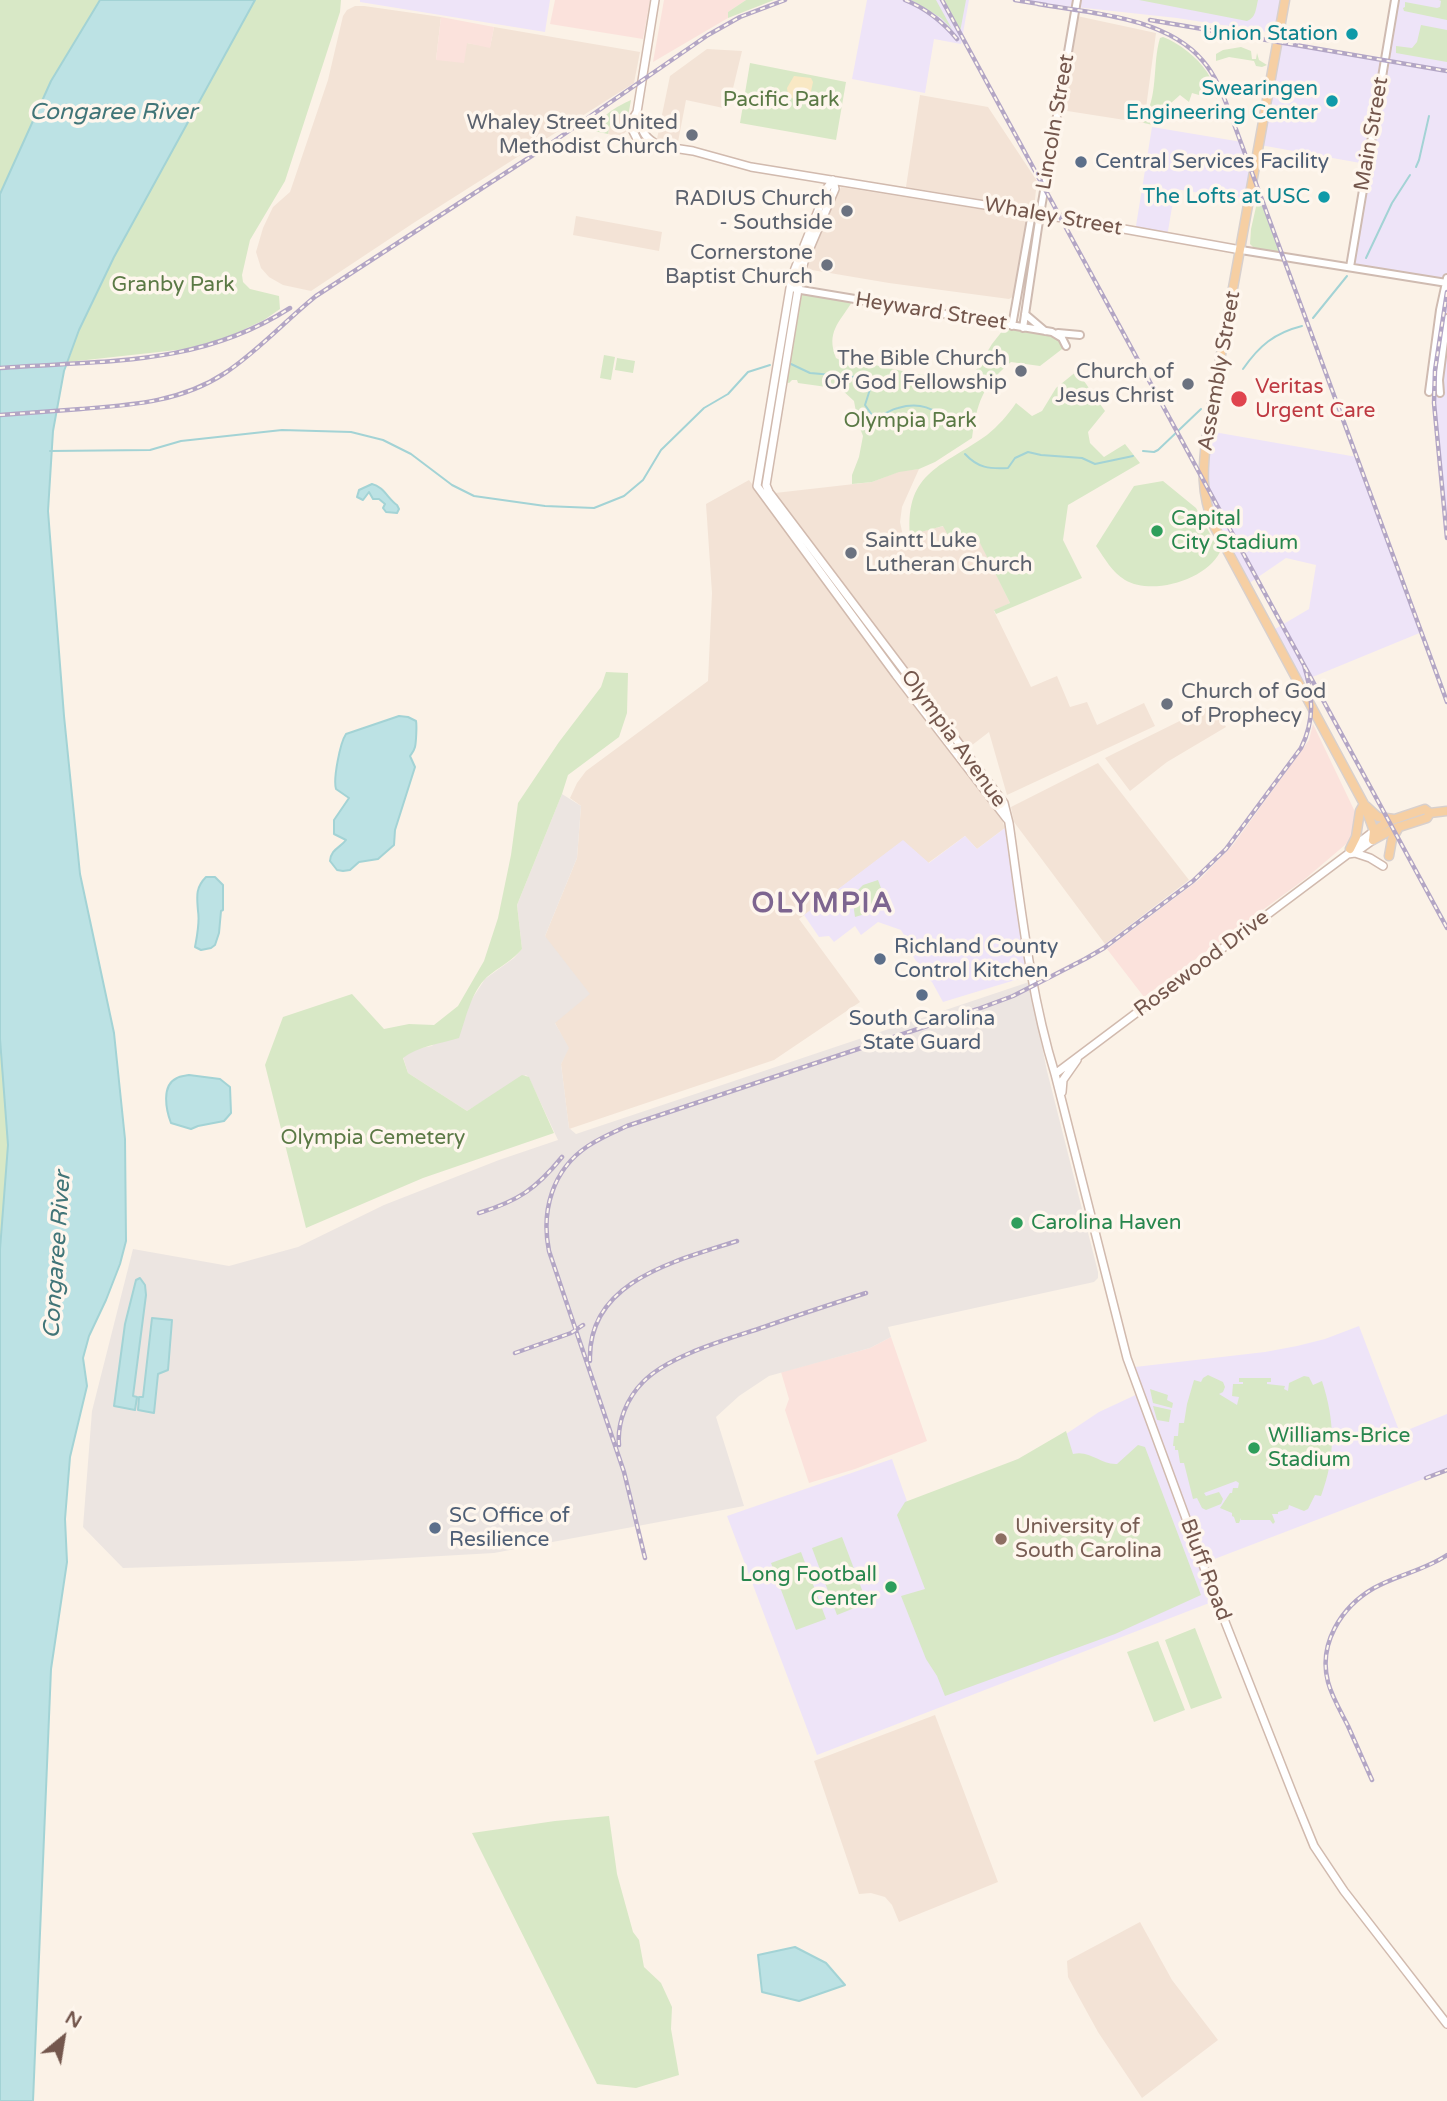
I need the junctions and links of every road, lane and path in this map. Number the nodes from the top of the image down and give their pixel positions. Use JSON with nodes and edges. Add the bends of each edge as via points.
{"nodes":[{"id":1,"x":655,"y":0,"type":"edge"},
{"id":2,"x":1077,"y":0,"type":"edge"},
{"id":3,"x":1285,"y":0,"type":"edge"},
{"id":4,"x":1395,"y":0,"type":"edge"},
{"id":5,"x":833,"y":180,"type":"junction"},
{"id":6,"x":1036,"y":213,"type":"junction"},
{"id":7,"x":1241,"y":250,"type":"junction"},
{"id":8,"x":1350,"y":267,"type":"junction"},
{"id":9,"x":1447,"y":281,"type":"edge"},
{"id":10,"x":794,"y":289,"type":"junction"},
{"id":11,"x":1025,"y":314,"type":"junction"},
{"id":12,"x":1447,"y":317,"type":"edge"},
{"id":13,"x":1012,"y":326,"type":"junction"},
{"id":14,"x":1023,"y":328,"type":"junction"},
{"id":15,"x":1048,"y":332,"type":"junction"},
{"id":16,"x":1080,"y":335,"type":"dead end"},
{"id":17,"x":1066,"y":346,"type":"dead end"},
{"id":18,"x":1429,"y":392,"type":"dead end"},
{"id":19,"x":1440,"y":393,"type":"dead end"},
{"id":20,"x":1364,"y":804,"type":"junction"},
{"id":21,"x":1447,"y":811,"type":"edge"},
{"id":22,"x":1009,"y":823,"type":"joint"},
{"id":23,"x":1396,"y":823,"type":"junction"},
{"id":24,"x":1376,"y":836,"type":"junction"},
{"id":25,"x":1351,"y":852,"type":"junction"},
{"id":26,"x":1389,"y":856,"type":"dead end"},
{"id":27,"x":1383,"y":866,"type":"dead end"},
{"id":28,"x":1078,"y":1057,"type":"junction"},
{"id":29,"x":1055,"y":1074,"type":"junction"},
{"id":30,"x":1062,"y":1100,"type":"junction"},
{"id":31,"x":1447,"y":2024,"type":"edge"}],
"edges":[{"from":1,"to":5,"type":"main road","name":"Whaley Street","via":[[636,112],[648,139],[660,146],[751,167]]},
{"from":2,"to":6,"type":"street","name":"Lincoln Street"},
{"from":3,"to":7,"type":"main road","name":"Assembly Street"},
{"from":4,"to":8,"type":"street","name":"Main Street"},
{"from":5,"to":6,"type":"main road","name":"Whaley Street"},
{"from":5,"to":10,"type":"main road","name":"Olympia Avenue","via":[[835,189]]},
{"from":6,"to":7,"type":"main road","name":"Whaley Street"},
{"from":6,"to":11,"type":"street","name":"Lincoln Street"},
{"from":6,"to":13,"type":"street","name":"Lincoln Street"},
{"from":7,"to":8,"type":"street","name":"Whaley Street"},
{"from":7,"to":20,"type":"main road","name":"Assembly Street","via":[[1207,432],[1206,505]]},
{"from":8,"to":9,"type":"street","name":"Whaley Street"},
{"from":9,"to":18,"type":"street"},
{"from":10,"to":13,"type":"street","name":"Heyward Street"},
{"from":10,"to":22,"type":"main road","name":"Olympia Avenue","via":[[756,482],[759,490]]},
{"from":11,"to":14,"type":"street","name":"Lincoln Street"},
{"from":11,"to":15,"type":"street"},
{"from":12,"to":19,"type":"street"},
{"from":13,"to":14,"type":"street","name":"Heyward Street"},
{"from":14,"to":15,"type":"street","name":"Heyward Street"},
{"from":15,"to":16,"type":"street","name":"Heyward Street"},
{"from":15,"to":17,"type":"street","via":[[1062,338]]},
{"from":20,"to":23,"type":"main road","via":[[1378,817]]},
{"from":20,"to":24,"type":"main road","name":"Assembly Street"},
{"from":20,"to":25,"type":"main road"},
{"from":21,"to":23,"type":"main road","name":"Rosewood Drive","via":[[1424,809]]},
{"from":22,"to":29,"type":"main road","name":"Bluff Road","via":[[1032,979]]},
{"from":23,"to":24,"type":"main road","name":"Rosewood Drive"},
{"from":23,"to":26,"type":"main road"},
{"from":24,"to":25,"type":"main road","name":"Rosewood Drive"},
{"from":25,"to":27,"type":"main road"},
{"from":25,"to":28,"type":"main road","name":"Rosewood Drive"},
{"from":28,"to":29,"type":"main road","name":"Rosewood Drive"},
{"from":28,"to":30,"type":"main road","via":[[1063,1080]]},
{"from":29,"to":30,"type":"main road","name":"Bluff Road"},
{"from":30,"to":31,"type":"main road","name":"Bluff Road","via":[[1130,1368],[1314,1846]]}]}
